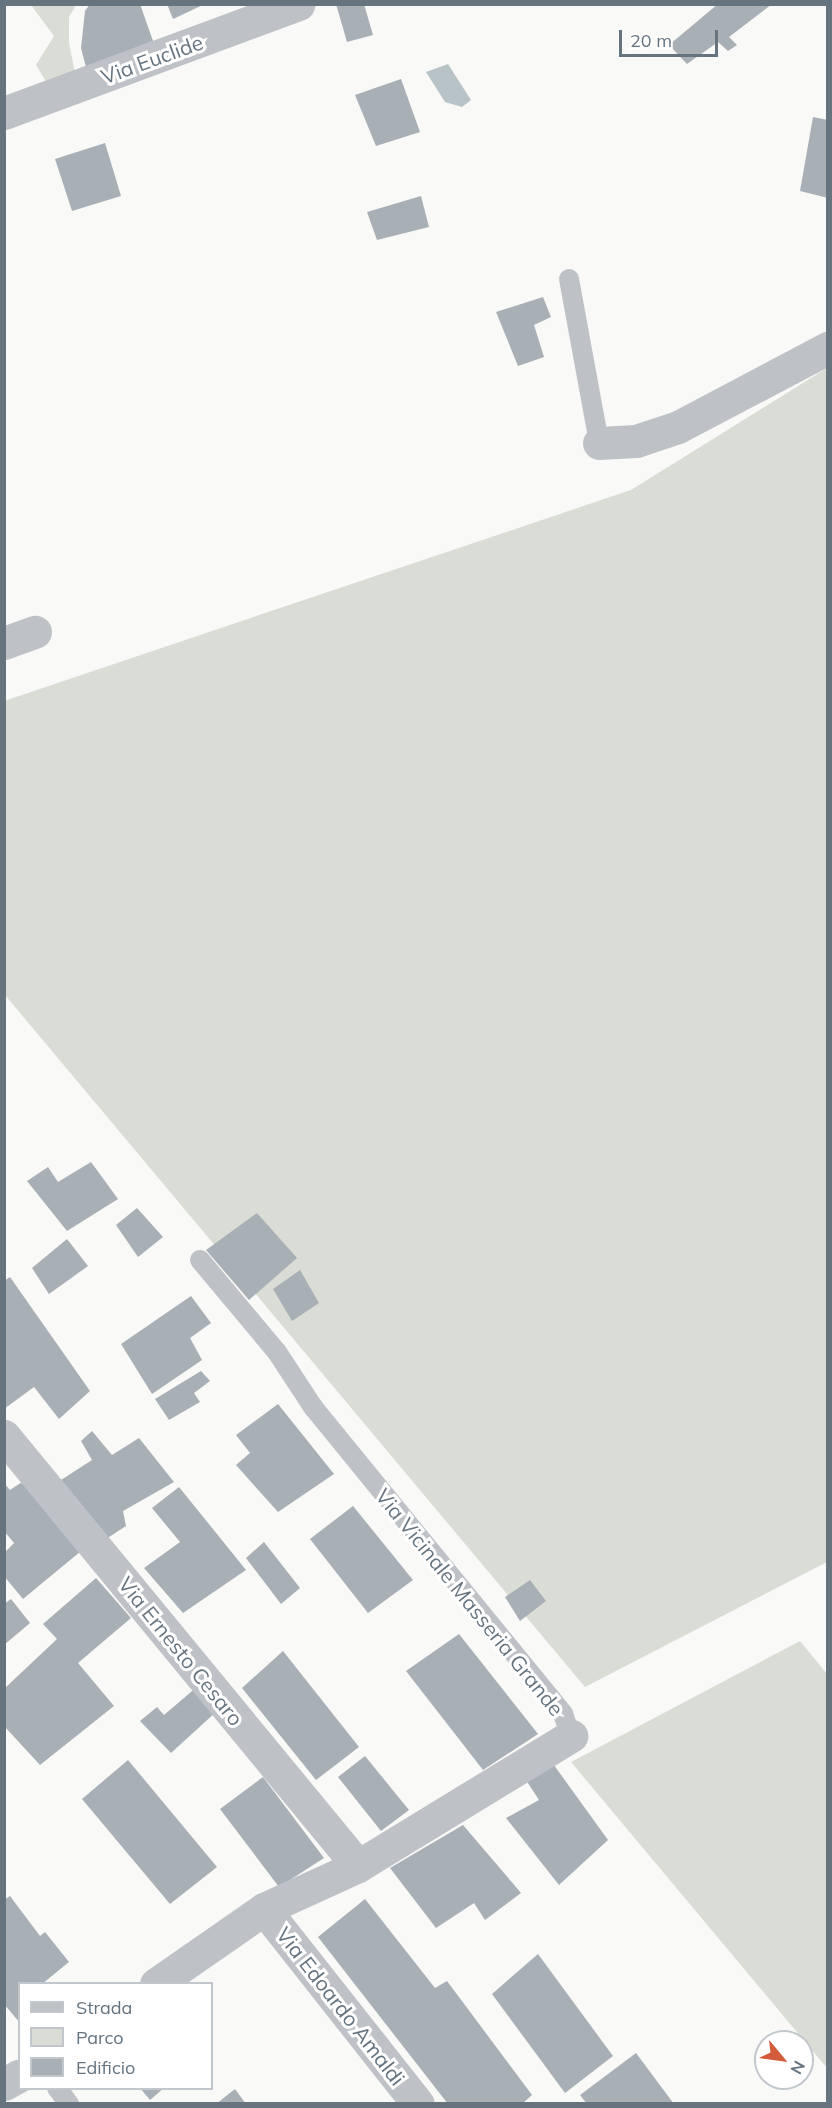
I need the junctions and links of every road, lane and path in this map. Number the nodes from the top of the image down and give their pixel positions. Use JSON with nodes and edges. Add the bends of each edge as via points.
{"nodes":[{"id":1,"x":299,"y":4,"type":"edge"},
{"id":2,"x":4,"y":113,"type":"edge"},
{"id":3,"x":569,"y":279,"type":"dead end"},
{"id":4,"x":828,"y":348,"type":"edge"},
{"id":5,"x":599,"y":443,"type":"joint"},
{"id":6,"x":35,"y":632,"type":"dead end"},
{"id":7,"x":4,"y":643,"type":"edge"},
{"id":8,"x":200,"y":1260,"type":"dead end"},
{"id":9,"x":4,"y":1436,"type":"edge"},
{"id":10,"x":571,"y":1736,"type":"joint"},
{"id":11,"x":358,"y":1866,"type":"junction"},
{"id":12,"x":264,"y":1909,"type":"junction"},
{"id":13,"x":157,"y":1982,"type":"edge"},
{"id":14,"x":18,"y":2076,"type":"edge"},
{"id":15,"x":4,"y":2084,"type":"edge"},
{"id":16,"x":59,"y":2090,"type":"edge"},
{"id":17,"x":69,"y":2103,"type":"edge"},
{"id":18,"x":418,"y":2103,"type":"edge"}],
"edges":[{"from":1,"to":2,"type":"street","name":"Via Euclide"},
{"from":3,"to":5,"type":"lane"},
{"from":4,"to":5,"type":"street","via":[[678,427],[636,441]]},
{"from":6,"to":7,"type":"street"},
{"from":8,"to":10,"type":"lane","name":"Via Vicinale Masseria Grande","via":[[563,1713]]},
{"from":9,"to":11,"type":"street","name":"Via Ernesto Cesaro"},
{"from":10,"to":11,"type":"street","name":"Via Vicinale Masseria Grande"},
{"from":11,"to":12,"type":"street","name":"Via Vicinale Masseria Grande"},
{"from":12,"to":13,"type":"street","name":"Via Vicinale Masseria Grande"},
{"from":12,"to":18,"type":"street","name":"Via Edoardo Amaldi"},
{"from":14,"to":15,"type":"street"},
{"from":16,"to":17,"type":"lane"}]}
